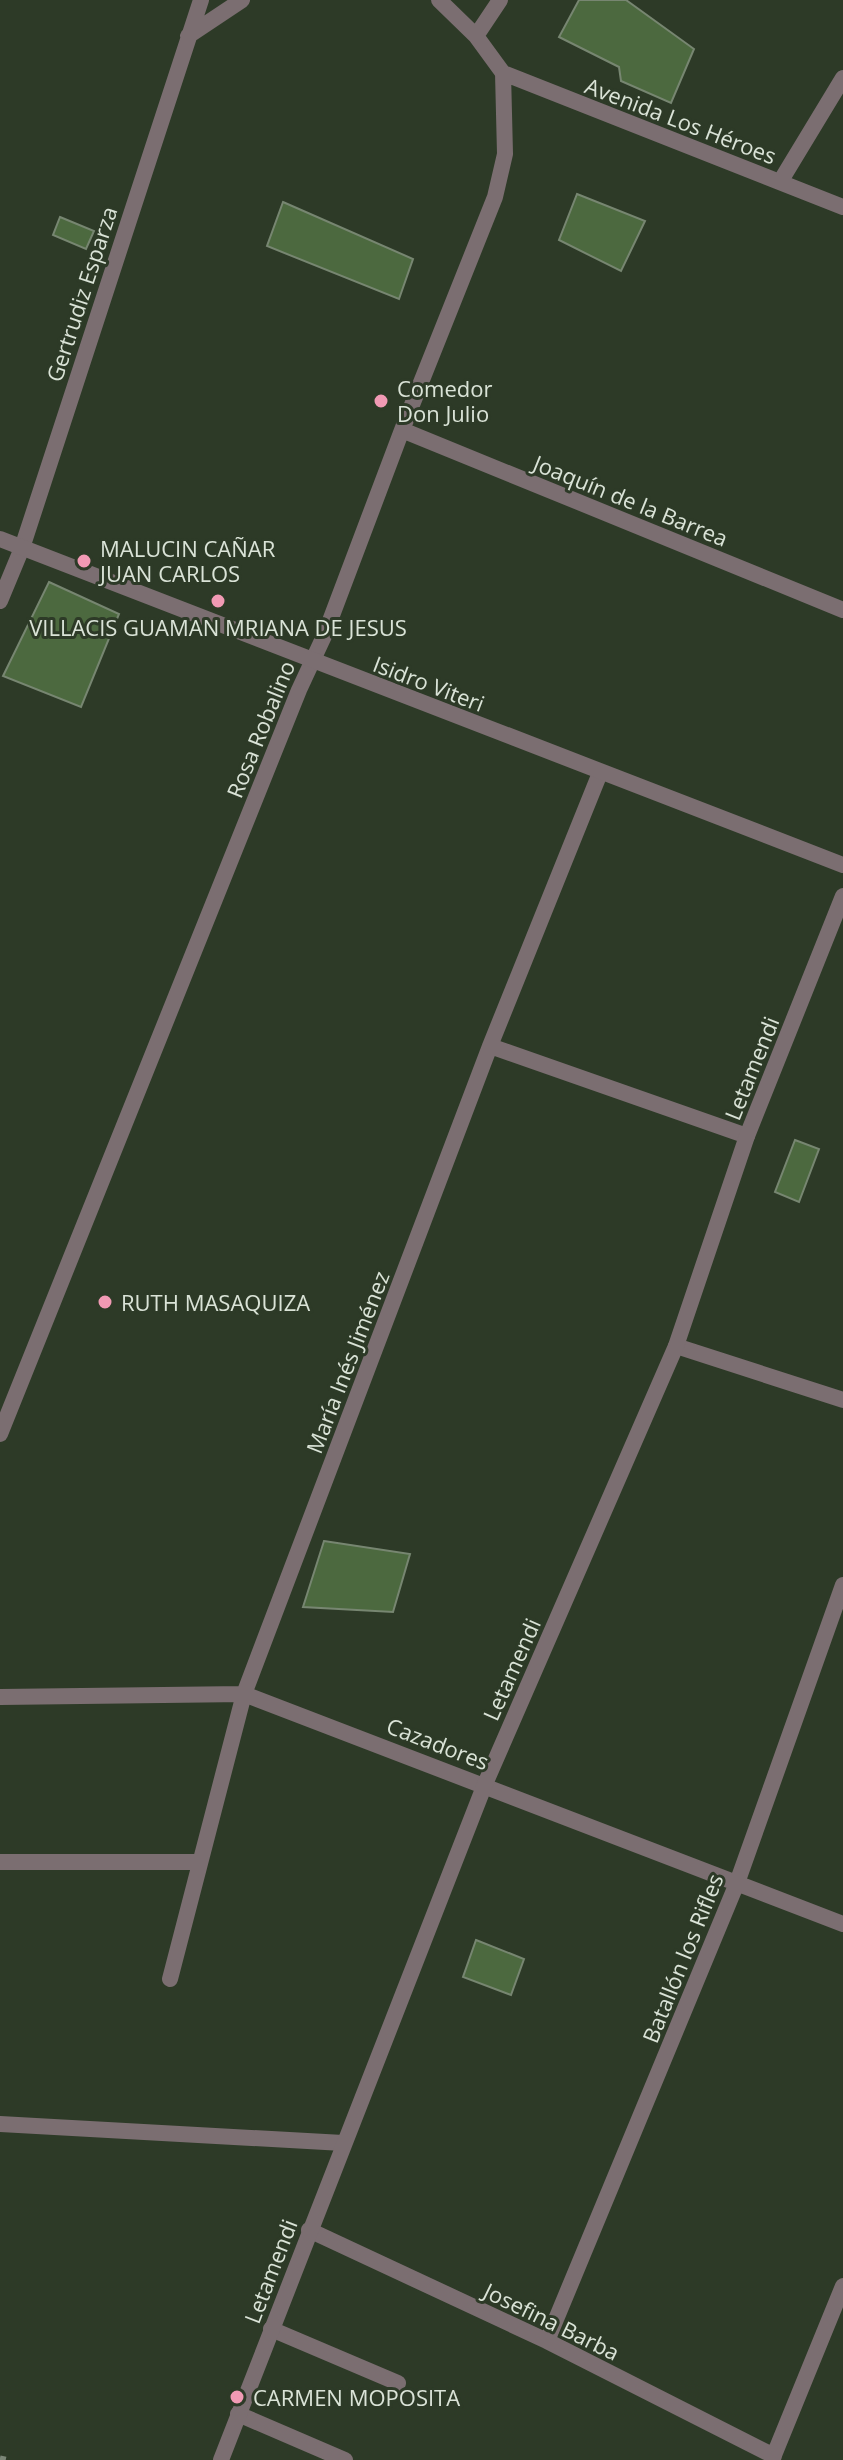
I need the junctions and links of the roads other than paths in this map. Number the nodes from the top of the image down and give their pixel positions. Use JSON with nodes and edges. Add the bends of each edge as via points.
{"nodes":[{"id":1,"x":201,"y":0,"type":"edge"},
{"id":2,"x":242,"y":0,"type":"edge"},
{"id":3,"x":439,"y":0,"type":"edge"},
{"id":4,"x":500,"y":0,"type":"edge"},
{"id":5,"x":188,"y":36,"type":"junction"},
{"id":6,"x":476,"y":36,"type":"junction"},
{"id":7,"x":503,"y":73,"type":"junction"},
{"id":8,"x":843,"y":78,"type":"edge"},
{"id":9,"x":780,"y":182,"type":"junction"},
{"id":10,"x":843,"y":207,"type":"edge"},
{"id":11,"x":402,"y":430,"type":"junction"},
{"id":12,"x":0,"y":539,"type":"edge"},
{"id":13,"x":22,"y":548,"type":"junction"},
{"id":14,"x":0,"y":601,"type":"edge"},
{"id":15,"x":843,"y":610,"type":"edge"},
{"id":16,"x":312,"y":661,"type":"junction"},
{"id":17,"x":600,"y":773,"type":"junction"},
{"id":18,"x":843,"y":865,"type":"edge"},
{"id":19,"x":843,"y":896,"type":"edge"},
{"id":20,"x":490,"y":1046,"type":"junction"},
{"id":21,"x":747,"y":1136,"type":"junction"},
{"id":22,"x":676,"y":1346,"type":"junction"},
{"id":23,"x":843,"y":1400,"type":"edge"},
{"id":24,"x":0,"y":1434,"type":"edge"},
{"id":25,"x":843,"y":1585,"type":"edge"},
{"id":26,"x":244,"y":1694,"type":"junction"},
{"id":27,"x":0,"y":1697,"type":"edge"},
{"id":28,"x":485,"y":1784,"type":"junction"},
{"id":29,"x":0,"y":1862,"type":"edge"},
{"id":30,"x":200,"y":1862,"type":"junction"},
{"id":31,"x":737,"y":1883,"type":"junction"},
{"id":32,"x":843,"y":1924,"type":"edge"},
{"id":33,"x":170,"y":1979,"type":"dead end"},
{"id":34,"x":0,"y":2124,"type":"edge"},
{"id":35,"x":343,"y":2143,"type":"junction"},
{"id":36,"x":309,"y":2230,"type":"junction"},
{"id":37,"x":843,"y":2286,"type":"edge"},
{"id":38,"x":271,"y":2329,"type":"junction"},
{"id":39,"x":547,"y":2341,"type":"junction"},
{"id":40,"x":398,"y":2383,"type":"dead end"},
{"id":41,"x":238,"y":2414,"type":"junction"},
{"id":42,"x":773,"y":2458,"type":"edge"},
{"id":43,"x":221,"y":2460,"type":"edge"},
{"id":44,"x":345,"y":2460,"type":"edge"}],
"edges":[{"from":1,"to":5,"type":"street","name":"Gertrudiz Esparza"},
{"from":2,"to":5,"type":"street"},
{"from":3,"to":6,"type":"street"},
{"from":4,"to":6,"type":"street"},
{"from":5,"to":13,"type":"street","name":"Gertrudiz Esparza"},
{"from":6,"to":7,"type":"street"},
{"from":7,"to":9,"type":"street","name":"Avenida Los Héroes"},
{"from":7,"to":11,"type":"street","name":"Rosa Robalino","via":[[505,154],[495,197]]},
{"from":8,"to":9,"type":"street"},
{"from":9,"to":10,"type":"street","name":"Avenida Los Héroes"},
{"from":11,"to":15,"type":"street","name":"Joaquín de la Barrea"},
{"from":11,"to":16,"type":"street","name":"Rosa Robalino"},
{"from":12,"to":13,"type":"street","name":"Isidro Viteri"},
{"from":13,"to":14,"type":"street","name":"Gertrudiz Esparza"},
{"from":13,"to":16,"type":"street","name":"Isidro Viteri"},
{"from":16,"to":17,"type":"street","name":"Isidro Viteri"},
{"from":16,"to":24,"type":"street","name":"Rosa Robalino"},
{"from":17,"to":18,"type":"street","name":"Isidro Viteri"},
{"from":17,"to":20,"type":"street","name":"María Inés Jiménez"},
{"from":19,"to":21,"type":"street","name":"Letamendi"},
{"from":20,"to":21,"type":"street"},
{"from":20,"to":26,"type":"street","name":"María Inés Jiménez"},
{"from":21,"to":22,"type":"street","name":"Letamendi"},
{"from":22,"to":23,"type":"street"},
{"from":22,"to":28,"type":"street","name":"Letamendi"},
{"from":25,"to":31,"type":"street","name":"Batallón los Rifles"},
{"from":26,"to":27,"type":"street","name":"Cazadores"},
{"from":26,"to":28,"type":"street","name":"Cazadores"},
{"from":26,"to":30,"type":"street","name":"María Inés Jiménez"},
{"from":28,"to":31,"type":"street","name":"Cazadores"},
{"from":28,"to":35,"type":"street","name":"Letamendi"},
{"from":29,"to":30,"type":"street"},
{"from":30,"to":33,"type":"street","name":"María Inés Jiménez"},
{"from":31,"to":32,"type":"street","name":"Cazadores"},
{"from":31,"to":39,"type":"street","name":"Batallón los Rifles"},
{"from":34,"to":35,"type":"street"},
{"from":35,"to":36,"type":"street","name":"Letamendi"},
{"from":36,"to":38,"type":"street","name":"Letamendi"},
{"from":36,"to":39,"type":"street","name":"Josefina Barba"},
{"from":37,"to":42,"type":"street"},
{"from":38,"to":40,"type":"street"},
{"from":38,"to":41,"type":"street","name":"Letamendi"},
{"from":39,"to":42,"type":"street","name":"Josefina Barba"},
{"from":41,"to":43,"type":"street","name":"Letamendi"},
{"from":41,"to":44,"type":"street"}]}
